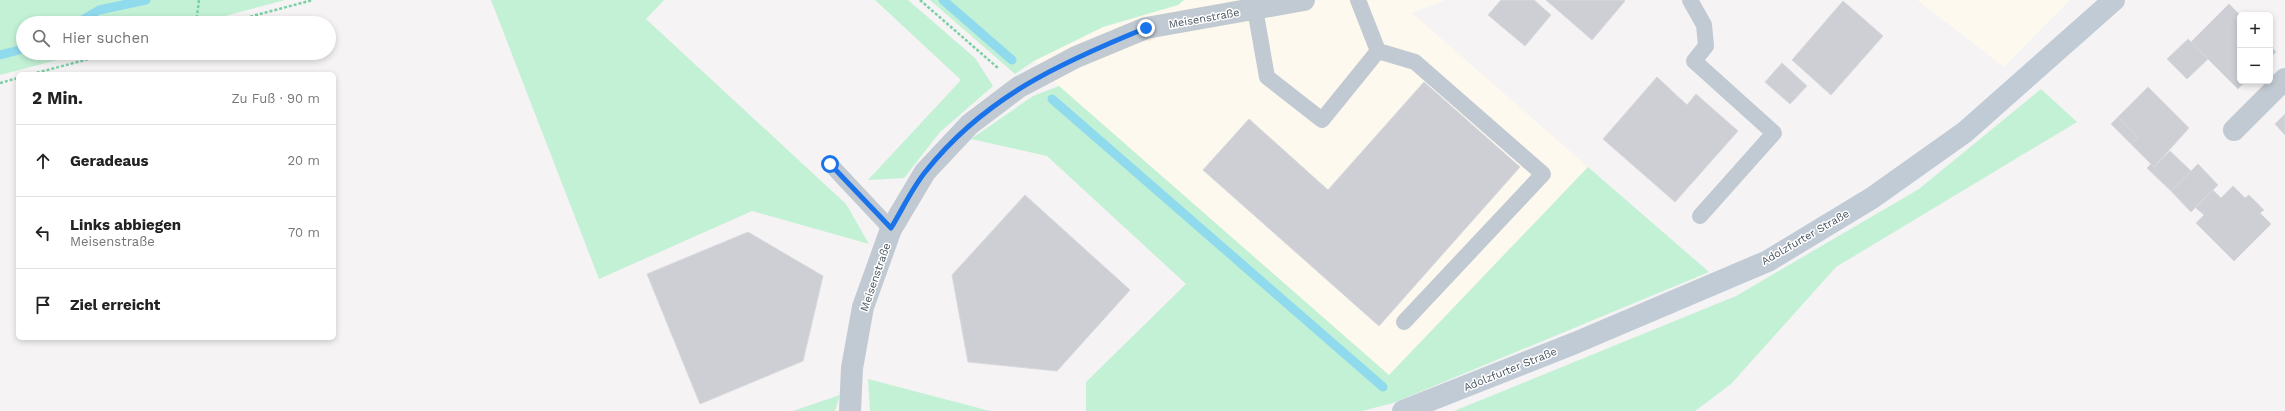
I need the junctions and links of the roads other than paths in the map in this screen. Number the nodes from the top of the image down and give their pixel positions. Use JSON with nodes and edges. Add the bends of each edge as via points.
{"nodes":[{"id":1,"x":1304,"y":0,"type":"edge"},
{"id":2,"x":1358,"y":0,"type":"edge"},
{"id":3,"x":1690,"y":0,"type":"edge"},
{"id":4,"x":2114,"y":0,"type":"edge"},
{"id":5,"x":1255,"y":9,"type":"junction"},
{"id":6,"x":1378,"y":51,"type":"junction"},
{"id":7,"x":2285,"y":79,"type":"edge"},
{"id":8,"x":2234,"y":130,"type":"dead end"},
{"id":9,"x":830,"y":164,"type":"dead end"},
{"id":10,"x":1700,"y":216,"type":"dead end"},
{"id":11,"x":891,"y":228,"type":"junction"},
{"id":12,"x":1404,"y":322,"type":"dead end"},
{"id":13,"x":850,"y":411,"type":"edge"},
{"id":14,"x":1403,"y":411,"type":"edge"}],
"edges":[{"from":1,"to":5,"type":"street","name":"Meisenstraße"},
{"from":2,"to":6,"type":"lane"},
{"from":3,"to":10,"type":"lane","via":[[1704,25],[1706,46],[1694,60],[1774,133]]},
{"from":4,"to":14,"type":"main road","name":"Adolzfurter Straße","via":[[1966,132],[1872,198],[1768,261],[1575,343]]},
{"from":5,"to":6,"type":"lane","via":[[1267,77],[1322,120]]},
{"from":5,"to":11,"type":"street","name":"Meisenstraße","via":[[1146,28],[1076,57],[1019,87],[970,124],[925,172]]},
{"from":6,"to":12,"type":"lane","via":[[1415,62],[1543,174]]},
{"from":7,"to":8,"type":"street"},
{"from":9,"to":11,"type":"lane"},
{"from":11,"to":13,"type":"street","name":"Meisenstraße","via":[[863,307],[852,368]]}]}
